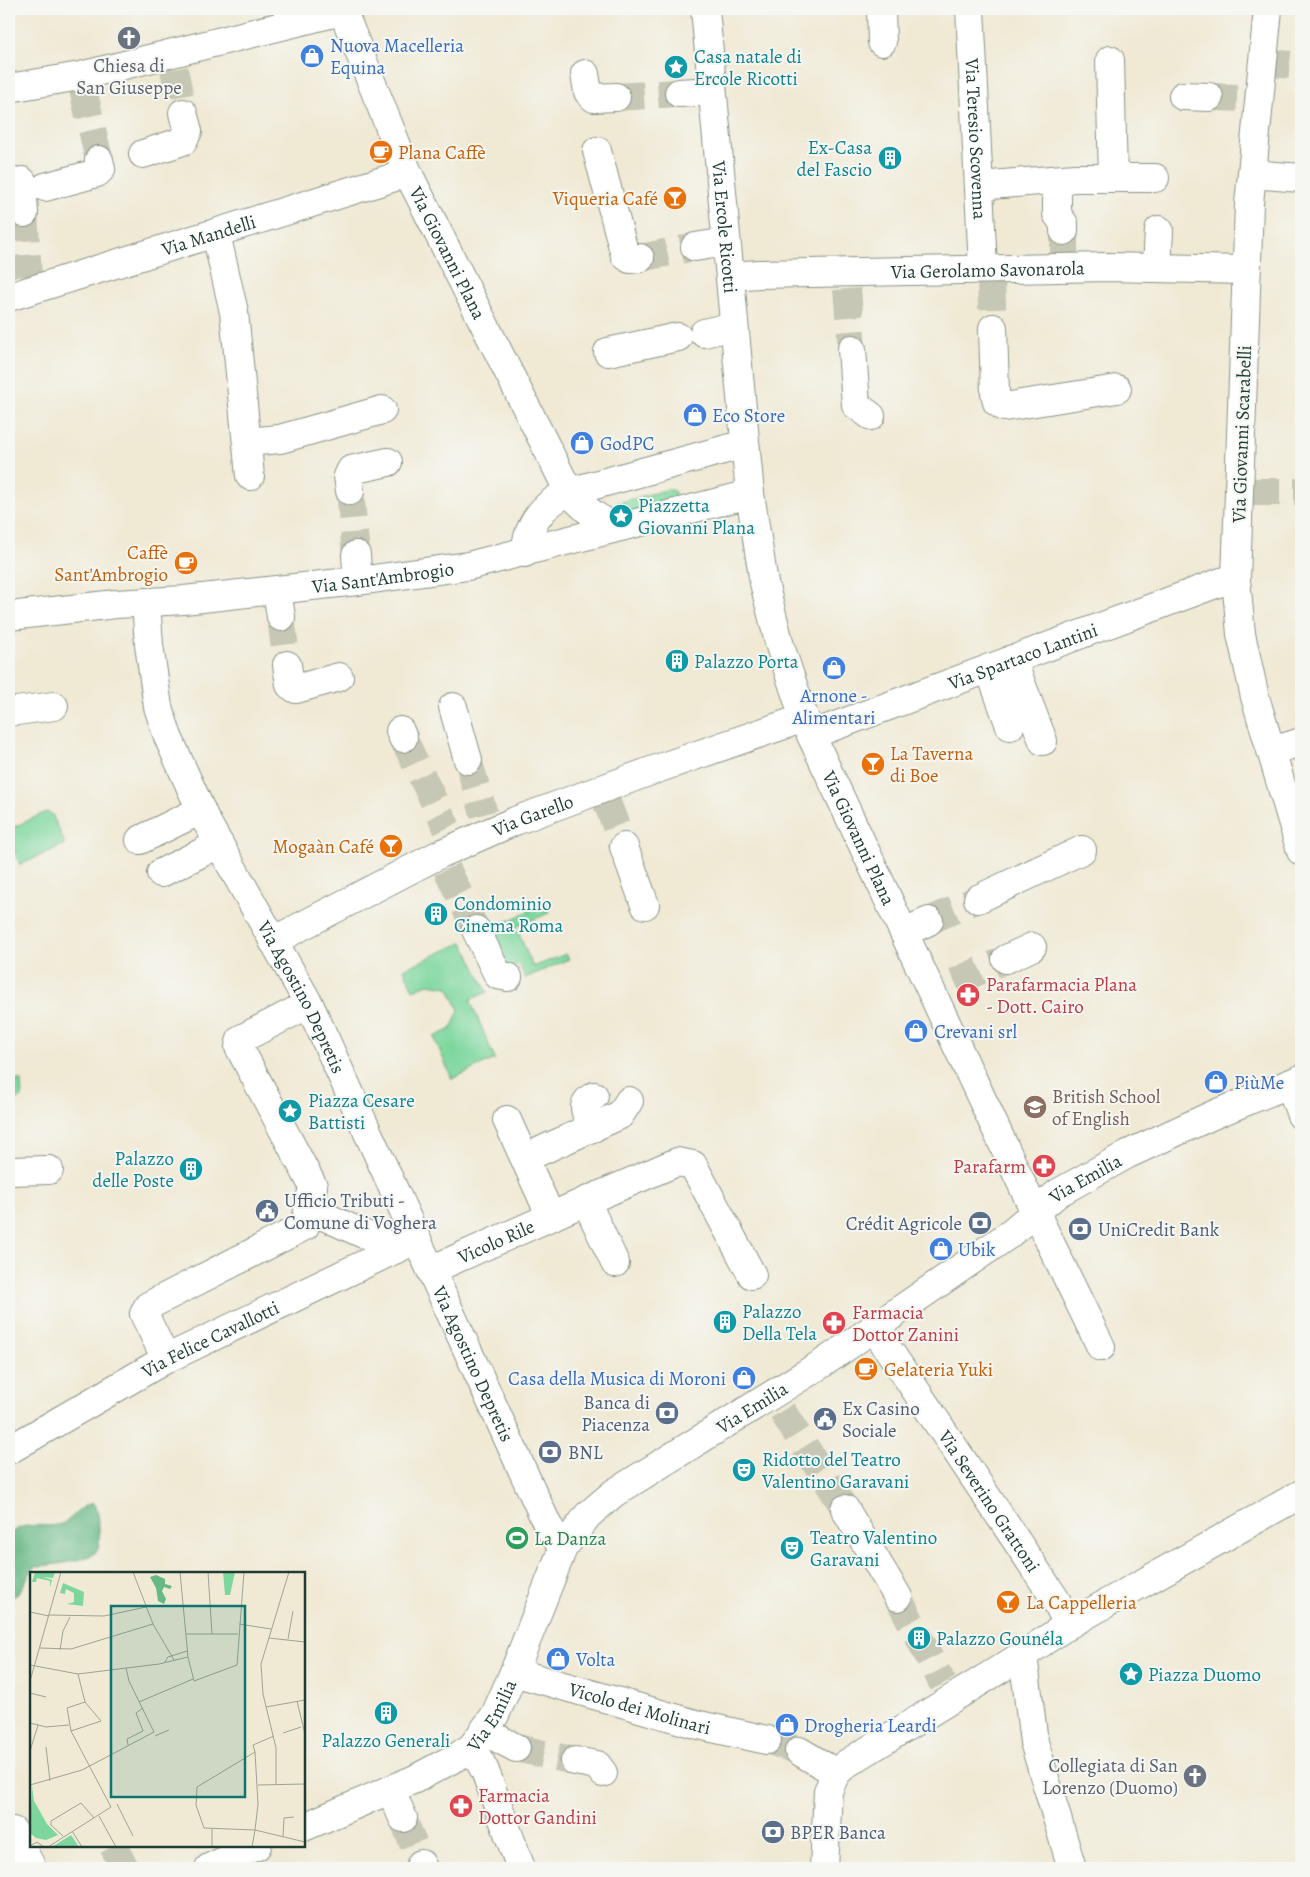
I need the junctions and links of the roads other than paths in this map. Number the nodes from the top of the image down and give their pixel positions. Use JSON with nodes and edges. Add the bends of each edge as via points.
{"nodes":[{"id":1,"x":705,"y":9,"type":"edge"},
{"id":2,"x":881,"y":9,"type":"edge"},
{"id":3,"x":970,"y":9,"type":"edge"},
{"id":4,"x":1268,"y":9,"type":"edge"},
{"id":5,"x":342,"y":10,"type":"edge"},
{"id":6,"x":882,"y":42,"type":"dead end"},
{"id":7,"x":1110,"y":60,"type":"dead end"},
{"id":8,"x":584,"y":74,"type":"dead end"},
{"id":9,"x":9,"y":88,"type":"edge"},
{"id":10,"x":712,"y":91,"type":"junction"},
{"id":11,"x":679,"y":93,"type":"tunnel mouth"},
{"id":12,"x":616,"y":97,"type":"tunnel mouth"},
{"id":13,"x":184,"y":113,"type":"tunnel mouth"},
{"id":14,"x":597,"y":151,"type":"dead end"},
{"id":15,"x":143,"y":154,"type":"dead end"},
{"id":16,"x":99,"y":160,"type":"dead end"},
{"id":17,"x":408,"y":173,"type":"junction"},
{"id":18,"x":1252,"y":174,"type":"junction"},
{"id":19,"x":1113,"y":178,"type":"junction"},
{"id":20,"x":1155,"y":178,"type":"dead end"},
{"id":21,"x":1301,"y":178,"type":"edge"},
{"id":22,"x":1057,"y":180,"type":"junction"},
{"id":23,"x":979,"y":186,"type":"junction"},
{"id":24,"x":24,"y":213,"type":"tunnel mouth"},
{"id":25,"x":1159,"y":230,"type":"dead end"},
{"id":26,"x":216,"y":234,"type":"junction"},
{"id":27,"x":726,"y":242,"type":"junction"},
{"id":28,"x":694,"y":247,"type":"tunnel mouth"},
{"id":29,"x":1064,"y":251,"type":"junction"},
{"id":30,"x":640,"y":258,"type":"tunnel mouth"},
{"id":31,"x":1157,"y":268,"type":"junction"},
{"id":32,"x":1246,"y":270,"type":"junction"},
{"id":33,"x":989,"y":273,"type":"junction"},
{"id":34,"x":730,"y":276,"type":"junction"},
{"id":35,"x":23,"y":288,"type":"edge"},
{"id":36,"x":734,"y":326,"type":"junction"},
{"id":37,"x":993,"y":328,"type":"tunnel mouth"},
{"id":38,"x":852,"y":350,"type":"tunnel mouth"},
{"id":39,"x":608,"y":352,"type":"dead end"},
{"id":40,"x":1117,"y":388,"type":"dead end"},
{"id":41,"x":382,"y":410,"type":"dead end"},
{"id":42,"x":871,"y":416,"type":"dead end"},
{"id":43,"x":246,"y":442,"type":"junction"},
{"id":44,"x":745,"y":444,"type":"junction"},
{"id":45,"x":388,"y":462,"type":"dead end"},
{"id":46,"x":250,"y":476,"type":"dead end"},
{"id":47,"x":350,"y":491,"type":"tunnel mouth"},
{"id":48,"x":569,"y":492,"type":"junction"},
{"id":49,"x":750,"y":494,"type":"junction"},
{"id":50,"x":618,"y":527,"type":"junction"},
{"id":51,"x":525,"y":552,"type":"junction"},
{"id":52,"x":1236,"y":579,"type":"junction"},
{"id":53,"x":277,"y":590,"type":"junction"},
{"id":54,"x":146,"y":602,"type":"junction"},
{"id":55,"x":9,"y":616,"type":"edge"},
{"id":56,"x":281,"y":617,"type":"tunnel mouth"},
{"id":57,"x":1001,"y":663,"type":"junction"},
{"id":58,"x":287,"y":665,"type":"tunnel mouth"},
{"id":59,"x":340,"y":677,"type":"dead end"},
{"id":60,"x":54,"y":706,"type":"dead end"},
{"id":61,"x":453,"y":707,"type":"dead end"},
{"id":62,"x":9,"y":712,"type":"edge"},
{"id":63,"x":807,"y":726,"type":"junction"},
{"id":64,"x":1010,"y":726,"type":"dead end"},
{"id":65,"x":1043,"y":741,"type":"dead end"},
{"id":66,"x":1301,"y":742,"type":"edge"},
{"id":67,"x":1272,"y":751,"type":"junction"},
{"id":68,"x":468,"y":760,"type":"tunnel mouth"},
{"id":69,"x":201,"y":810,"type":"junction"},
{"id":70,"x":140,"y":840,"type":"dead end"},
{"id":71,"x":219,"y":844,"type":"junction"},
{"id":72,"x":624,"y":848,"type":"tunnel mouth"},
{"id":73,"x":1082,"y":850,"type":"dead end"},
{"id":74,"x":1301,"y":851,"type":"edge"},
{"id":75,"x":161,"y":873,"type":"dead end"},
{"id":76,"x":978,"y":898,"type":"tunnel mouth"},
{"id":77,"x":645,"y":904,"type":"dead end"},
{"id":78,"x":476,"y":930,"type":"tunnel mouth"},
{"id":79,"x":273,"y":941,"type":"junction"},
{"id":80,"x":1032,"y":947,"type":"dead end"},
{"id":81,"x":1006,"y":959,"type":"tunnel mouth"},
{"id":82,"x":508,"y":977,"type":"dead end"},
{"id":83,"x":309,"y":1004,"type":"junction"},
{"id":84,"x":1295,"y":1082,"type":"edge"},
{"id":85,"x":594,"y":1096,"type":"dead end"},
{"id":86,"x":629,"y":1101,"type":"dead end"},
{"id":87,"x":1301,"y":1115,"type":"edge"},
{"id":88,"x":507,"y":1120,"type":"dead end"},
{"id":89,"x":593,"y":1128,"type":"junction"},
{"id":90,"x":525,"y":1158,"type":"junction"},
{"id":91,"x":49,"y":1170,"type":"dead end"},
{"id":92,"x":9,"y":1171,"type":"edge"},
{"id":93,"x":586,"y":1201,"type":"junction"},
{"id":94,"x":308,"y":1209,"type":"junction"},
{"id":95,"x":1035,"y":1212,"type":"junction"},
{"id":96,"x":556,"y":1215,"type":"junction"},
{"id":97,"x":407,"y":1244,"type":"junction"},
{"id":98,"x":615,"y":1262,"type":"dead end"},
{"id":99,"x":431,"y":1270,"type":"junction"},
{"id":100,"x":752,"y":1274,"type":"dead end"},
{"id":101,"x":874,"y":1328,"type":"junction"},
{"id":102,"x":1101,"y":1347,"type":"dead end"},
{"id":103,"x":166,"y":1359,"type":"junction"},
{"id":104,"x":9,"y":1450,"type":"edge"},
{"id":105,"x":1301,"y":1494,"type":"edge"},
{"id":106,"x":844,"y":1509,"type":"tunnel mouth"},
{"id":107,"x":563,"y":1548,"type":"junction"},
{"id":108,"x":898,"y":1596,"type":"tunnel mouth"},
{"id":109,"x":1068,"y":1625,"type":"junction"},
{"id":110,"x":1023,"y":1655,"type":"junction"},
{"id":111,"x":514,"y":1672,"type":"junction"},
{"id":112,"x":478,"y":1739,"type":"junction"},
{"id":113,"x":766,"y":1740,"type":"tunnel mouth"},
{"id":114,"x":516,"y":1748,"type":"tunnel mouth"},
{"id":115,"x":799,"y":1752,"type":"tunnel mouth"},
{"id":116,"x":575,"y":1760,"type":"tunnel mouth"},
{"id":117,"x":603,"y":1773,"type":"dead end"},
{"id":118,"x":836,"y":1773,"type":"junction"},
{"id":119,"x":391,"y":1790,"type":"junction"},
{"id":120,"x":403,"y":1818,"type":"tunnel mouth"},
{"id":121,"x":305,"y":1826,"type":"edge"},
{"id":122,"x":13,"y":1831,"type":"dead end"},
{"id":123,"x":251,"y":1852,"type":"edge"},
{"id":124,"x":32,"y":1868,"type":"edge"},
{"id":125,"x":209,"y":1868,"type":"edge"},
{"id":126,"x":520,"y":1868,"type":"edge"},
{"id":127,"x":824,"y":1868,"type":"edge"},
{"id":128,"x":1072,"y":1868,"type":"edge"}],
"edges":[{"from":1,"to":10,"type":"street","name":"Via Ercole Ricotti"},
{"from":2,"to":6,"type":"street"},
{"from":3,"to":23,"type":"street","name":"Via Teresio Scovenna"},
{"from":4,"to":18,"type":"street","name":"Via Giovanni Scarabelli","via":[[1250,98]]},
{"from":5,"to":9,"type":"street","via":[[172,62],[82,82]]},
{"from":5,"to":17,"type":"street","name":"Via Giovanni Plana"},
{"from":7,"to":19,"type":"street"},
{"from":8,"to":12,"type":"street","via":[[588,92],[594,98]]},
{"from":10,"to":11,"type":"street"},
{"from":10,"to":27,"type":"street","name":"Via Ercole Ricotti"},
{"from":13,"to":15,"type":"street","via":[[188,131],[183,141]]},
{"from":14,"to":30,"type":"street","via":[[625,255],[630,259]]},
{"from":16,"to":24,"type":"street","via":[[101,169],[97,173],[33,184]]},
{"from":17,"to":26,"type":"street","name":"Via Mandelli"},
{"from":17,"to":48,"type":"street","name":"Via Giovanni Plana"},
{"from":18,"to":21,"type":"street"},
{"from":18,"to":32,"type":"street","name":"Via Giovanni Scarabelli"},
{"from":19,"to":20,"type":"street"},
{"from":19,"to":22,"type":"street"},
{"from":22,"to":23,"type":"street"},
{"from":22,"to":29,"type":"street","via":[[1057,214],[1064,224]]},
{"from":23,"to":33,"type":"street","name":"Via Teresio Scovenna"},
{"from":25,"to":31,"type":"street"},
{"from":26,"to":35,"type":"street","name":"Via Mandelli"},
{"from":26,"to":43,"type":"street","via":[[234,312]]},
{"from":27,"to":28,"type":"street"},
{"from":27,"to":34,"type":"street","name":"Via Ercole Ricotti"},
{"from":29,"to":31,"type":"street","name":"Via Gerolamo Savonarola"},
{"from":29,"to":33,"type":"street","name":"Via Gerolamo Savonarola"},
{"from":31,"to":32,"type":"street","name":"Via Gerolamo Savonarola"},
{"from":32,"to":52,"type":"street","name":"Via Giovanni Scarabelli","via":[[1245,492]]},
{"from":33,"to":34,"type":"street","name":"Via Gerolamo Savonarola","via":[[847,280]]},
{"from":34,"to":36,"type":"street","name":"Via Ercole Ricotti"},
{"from":36,"to":39,"type":"street"},
{"from":36,"to":44,"type":"street","name":"Via Ercole Ricotti"},
{"from":37,"to":40,"type":"street","via":[[995,392],[997,402],[1004,406]]},
{"from":38,"to":42,"type":"street","via":[[856,405]]},
{"from":41,"to":43,"type":"street","via":[[280,439]]},
{"from":43,"to":46,"type":"street"},
{"from":44,"to":48,"type":"street"},
{"from":44,"to":49,"type":"street","name":"Via Giovanni Plana"},
{"from":45,"to":47,"type":"street","via":[[350,470]]},
{"from":48,"to":50,"type":"street","via":[[589,513]]},
{"from":48,"to":51,"type":"street","via":[[538,515],[530,530]]},
{"from":49,"to":50,"type":"street","name":"Via Sant'Ambrogio"},
{"from":49,"to":63,"type":"street","name":"Via Giovanni Plana","via":[[764,582],[780,646]]},
{"from":50,"to":51,"type":"street","name":"Via Sant'Ambrogio"},
{"from":51,"to":53,"type":"street","name":"Via Sant'Ambrogio","via":[[468,566],[357,568]]},
{"from":52,"to":57,"type":"street","name":"Via Spartaco Lantini"},
{"from":52,"to":67,"type":"street","name":"Via Giovanni Scarabelli","via":[[1241,634],[1255,697]]},
{"from":53,"to":54,"type":"street","name":"Via Sant'Ambrogio"},
{"from":53,"to":56,"type":"street"},
{"from":54,"to":55,"type":"street","name":"Via Sant'Ambrogio"},
{"from":54,"to":69,"type":"street","name":"Via Agostino Depretis","via":[[158,708]]},
{"from":57,"to":63,"type":"street","name":"Via Spartaco Lantini"},
{"from":57,"to":64,"type":"street"},
{"from":57,"to":65,"type":"street"},
{"from":58,"to":59,"type":"street","via":[[290,685],[296,689]]},
{"from":60,"to":62,"type":"street"},
{"from":61,"to":68,"type":"street"},
{"from":63,"to":79,"type":"street","name":"Via Garello","via":[[604,795],[515,821],[487,823],[448,850]]},
{"from":63,"to":95,"type":"street","name":"Via Giovanni Plana","via":[[917,926]]},
{"from":66,"to":67,"type":"street"},
{"from":67,"to":74,"type":"street","name":"Via Giovanni Scarabelli"},
{"from":69,"to":70,"type":"street"},
{"from":69,"to":71,"type":"street","name":"Via Agostino Depretis"},
{"from":71,"to":75,"type":"street"},
{"from":71,"to":79,"type":"street","name":"Via Agostino Depretis"},
{"from":72,"to":77,"type":"street"},
{"from":73,"to":76,"type":"street"},
{"from":78,"to":82,"type":"street","via":[[498,975]]},
{"from":79,"to":83,"type":"street","name":"Via Agostino Depretis"},
{"from":80,"to":81,"type":"street"},
{"from":83,"to":94,"type":"street","via":[[241,1039],[239,1048],[314,1186]]},
{"from":83,"to":97,"type":"street","name":"Via Agostino Depretis"},
{"from":84,"to":87,"type":"street"},
{"from":84,"to":95,"type":"street","name":"Via Emilia","via":[[1128,1154],[1058,1193]]},
{"from":85,"to":89,"type":"street","via":[[584,1105]]},
{"from":86,"to":89,"type":"street","via":[[620,1115]]},
{"from":88,"to":90,"type":"street"},
{"from":89,"to":90,"type":"street"},
{"from":90,"to":96,"type":"street"},
{"from":91,"to":92,"type":"street"},
{"from":93,"to":96,"type":"street","name":"Vicolo Rile"},
{"from":93,"to":98,"type":"street"},
{"from":93,"to":100,"type":"street","name":"Vicolo Rile","via":[[677,1162],[693,1165]]},
{"from":94,"to":97,"type":"street"},
{"from":94,"to":103,"type":"street","via":[[305,1226],[148,1306],[144,1314]]},
{"from":95,"to":101,"type":"street","name":"Via Emilia","via":[[1007,1236]]},
{"from":95,"to":102,"type":"street","name":"Via Giovanni Plana"},
{"from":96,"to":99,"type":"street","name":"Vicolo Rile"},
{"from":97,"to":99,"type":"street","name":"Via Agostino Depretis"},
{"from":97,"to":103,"type":"street","name":"Via Felice Cavallotti"},
{"from":99,"to":107,"type":"street","name":"Via Agostino Depretis","via":[[548,1526]]},
{"from":101,"to":107,"type":"street","name":"Via Emilia","via":[[777,1403],[614,1493],[588,1515]]},
{"from":101,"to":109,"type":"street","name":"Via Severino Grattoni","via":[[1056,1600]]},
{"from":103,"to":104,"type":"street","name":"Via Felice Cavallotti"},
{"from":105,"to":109,"type":"street"},
{"from":106,"to":108,"type":"street"},
{"from":107,"to":111,"type":"street","name":"Via Emilia"},
{"from":109,"to":110,"type":"street"},
{"from":110,"to":118,"type":"street","via":[[947,1691]]},
{"from":110,"to":128,"type":"street","via":[[1034,1742]]},
{"from":111,"to":112,"type":"street","name":"Via Emilia","via":[[495,1715]]},
{"from":111,"to":113,"type":"street","name":"Vicolo dei Molinari","via":[[699,1725]]},
{"from":112,"to":114,"type":"street"},
{"from":112,"to":119,"type":"street","name":"Via Emilia","via":[[460,1755]]},
{"from":112,"to":126,"type":"street","via":[[485,1771]]},
{"from":115,"to":118,"type":"street"},
{"from":116,"to":117,"type":"street","via":[[597,1765]]},
{"from":118,"to":127,"type":"street","via":[[828,1791]]},
{"from":119,"to":120,"type":"street"},
{"from":119,"to":121,"type":"street","name":"Via Emilia"},
{"from":122,"to":124,"type":"street"},
{"from":123,"to":125,"type":"street"}]}
